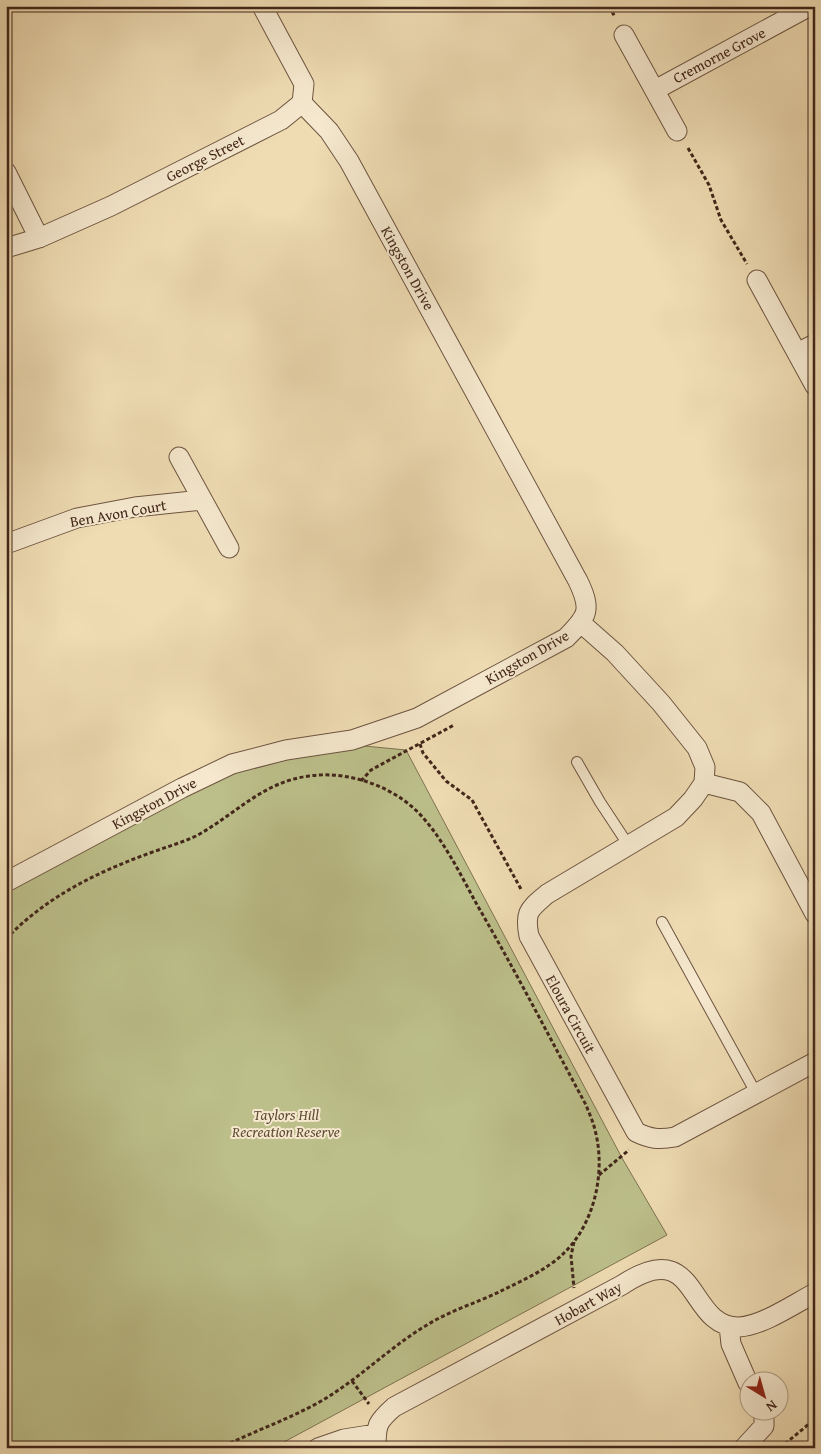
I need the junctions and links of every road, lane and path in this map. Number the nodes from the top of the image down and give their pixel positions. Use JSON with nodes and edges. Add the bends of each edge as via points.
{"nodes":[{"id":1,"x":262,"y":6,"type":"edge"},
{"id":2,"x":810,"y":6,"type":"edge"},
{"id":3,"x":624,"y":35,"type":"dead end"},
{"id":4,"x":655,"y":90,"type":"junction"},
{"id":5,"x":302,"y":103,"type":"junction"},
{"id":6,"x":677,"y":131,"type":"joint"},
{"id":7,"x":6,"y":172,"type":"edge"},
{"id":8,"x":39,"y":238,"type":"junction"},
{"id":9,"x":6,"y":248,"type":"edge"},
{"id":10,"x":757,"y":280,"type":"joint"},
{"id":11,"x":815,"y":344,"type":"edge"},
{"id":12,"x":798,"y":353,"type":"junction"},
{"id":13,"x":815,"y":386,"type":"edge"},
{"id":14,"x":179,"y":457,"type":"dead end"},
{"id":15,"x":202,"y":500,"type":"junction"},
{"id":16,"x":6,"y":544,"type":"edge"},
{"id":17,"x":229,"y":548,"type":"dead end"},
{"id":18,"x":581,"y":623,"type":"junction"},
{"id":19,"x":454,"y":725,"type":"dead end"},
{"id":20,"x":420,"y":744,"type":"junction"},
{"id":21,"x":577,"y":762,"type":"dead end"},
{"id":22,"x":361,"y":781,"type":"junction"},
{"id":23,"x":704,"y":783,"type":"junction"},
{"id":24,"x":629,"y":846,"type":"junction"},
{"id":25,"x":6,"y":882,"type":"edge"},
{"id":26,"x":531,"y":908,"type":"junction"},
{"id":27,"x":815,"y":914,"type":"edge"},
{"id":28,"x":662,"y":922,"type":"dead end"},
{"id":29,"x":6,"y":939,"type":"edge"},
{"id":30,"x":815,"y":1062,"type":"edge"},
{"id":31,"x":756,"y":1093,"type":"junction"},
{"id":32,"x":636,"y":1132,"type":"junction"},
{"id":33,"x":599,"y":1176,"type":"junction"},
{"id":34,"x":574,"y":1241,"type":"junction"},
{"id":35,"x":815,"y":1293,"type":"edge"},
{"id":36,"x":579,"y":1308,"type":"junction"},
{"id":37,"x":729,"y":1326,"type":"junction"},
{"id":38,"x":743,"y":1372,"type":"edge"},
{"id":39,"x":352,"y":1381,"type":"junction"},
{"id":40,"x":815,"y":1419,"type":"edge"},
{"id":41,"x":764,"y":1422,"type":"edge"},
{"id":42,"x":378,"y":1434,"type":"edge"},
{"id":43,"x":220,"y":1448,"type":"edge"},
{"id":44,"x":318,"y":1448,"type":"edge"},
{"id":45,"x":744,"y":1448,"type":"edge"},
{"id":46,"x":780,"y":1448,"type":"edge"}],
"edges":[{"from":1,"to":5,"type":"street","via":[[304,84]]},
{"from":2,"to":4,"type":"street","name":"Cremorne Grove"},
{"from":3,"to":4,"type":"street","name":"Cremorne Grove"},
{"from":4,"to":6,"type":"street","name":"Cremorne Grove"},
{"from":5,"to":8,"type":"street","name":"George Street","via":[[281,120],[111,206]]},
{"from":5,"to":18,"type":"street","name":"Kingston Drive","via":[[329,131],[349,160],[578,581],[585,596],[586,612]]},
{"from":6,"to":10,"type":"path","via":[[709,185],[721,220]]},
{"from":7,"to":8,"type":"street"},
{"from":8,"to":9,"type":"street","name":"George Street"},
{"from":10,"to":12,"type":"street"},
{"from":11,"to":12,"type":"street"},
{"from":12,"to":13,"type":"street"},
{"from":14,"to":15,"type":"street"},
{"from":15,"to":16,"type":"street","name":"Ben Avon Court","via":[[135,507],[77,518]]},
{"from":15,"to":17,"type":"street"},
{"from":18,"to":23,"type":"street","via":[[615,653],[697,748],[705,767]]},
{"from":18,"to":25,"type":"street","name":"Kingston Drive","via":[[566,638],[417,718],[352,740],[286,750],[232,764]]},
{"from":19,"to":20,"type":"path"},
{"from":20,"to":22,"type":"path","via":[[371,770]]},
{"from":20,"to":26,"type":"path","via":[[423,753],[446,782],[472,800]]},
{"from":21,"to":24,"type":"lane"},
{"from":22,"to":29,"type":"path","via":[[330,775],[308,776],[257,794],[194,837],[102,872],[63,892]]},
{"from":22,"to":33,"type":"path","via":[[379,786],[404,801],[425,819],[447,852],[586,1105],[596,1130]]},
{"from":23,"to":24,"type":"street","via":[[676,817]]},
{"from":23,"to":27,"type":"street","via":[[740,792],[761,813]]},
{"from":24,"to":26,"type":"street","via":[[547,894]]},
{"from":26,"to":32,"type":"street","name":"Eloura Circuit","via":[[526,920],[529,936]]},
{"from":28,"to":31,"type":"lane"},
{"from":30,"to":31,"type":"street"},
{"from":31,"to":32,"type":"street","via":[[675,1137],[660,1140]]},
{"from":32,"to":33,"type":"path","via":[[632,1148]]},
{"from":33,"to":34,"type":"path","via":[[594,1200]]},
{"from":34,"to":36,"type":"path","via":[[572,1270]]},
{"from":34,"to":39,"type":"path","via":[[558,1259],[535,1273],[430,1323],[402,1340]]},
{"from":35,"to":37,"type":"street","via":[[749,1326]]},
{"from":36,"to":37,"type":"street","name":"Hobart Way","via":[[638,1274],[664,1270],[678,1274],[690,1284],[706,1310],[718,1322]]},
{"from":36,"to":42,"type":"street","name":"Hobart Way","via":[[394,1407]]},
{"from":37,"to":38,"type":"street","via":[[730,1344]]},
{"from":39,"to":42,"type":"path"},
{"from":39,"to":43,"type":"path","via":[[301,1412]]},
{"from":40,"to":46,"type":"path"},
{"from":41,"to":45,"type":"street"},
{"from":42,"to":44,"type":"street","via":[[344,1439]]}]}
